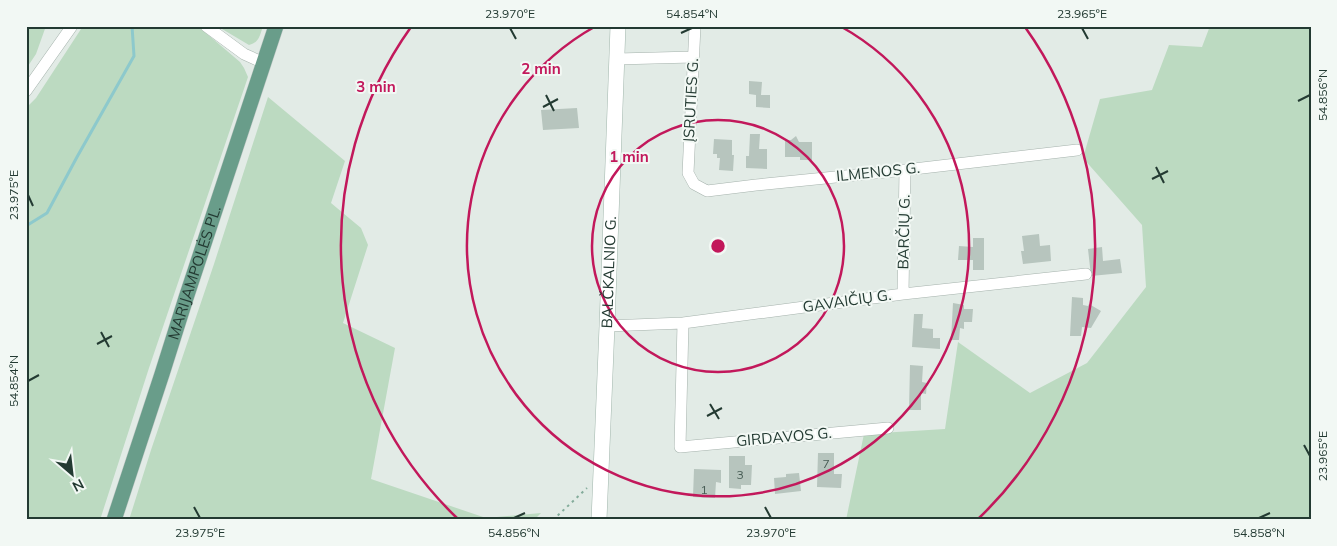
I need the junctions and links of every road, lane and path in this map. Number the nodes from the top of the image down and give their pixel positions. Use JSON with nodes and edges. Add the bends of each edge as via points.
{"nodes":[{"id":1,"x":72,"y":26,"type":"edge"},
{"id":2,"x":206,"y":26,"type":"edge"},
{"id":3,"x":276,"y":26,"type":"edge"},
{"id":4,"x":618,"y":26,"type":"edge"},
{"id":5,"x":695,"y":26,"type":"edge"},
{"id":6,"x":693,"y":57,"type":"junction"},
{"id":7,"x":617,"y":58,"type":"junction"},
{"id":8,"x":264,"y":63,"type":"junction"},
{"id":9,"x":26,"y":91,"type":"edge"},
{"id":10,"x":1077,"y":150,"type":"dead end"},
{"id":11,"x":905,"y":170,"type":"junction"},
{"id":12,"x":688,"y":173,"type":"joint"},
{"id":13,"x":1086,"y":274,"type":"dead end"},
{"id":14,"x":903,"y":294,"type":"junction"},
{"id":15,"x":683,"y":323,"type":"junction"},
{"id":16,"x":607,"y":326,"type":"junction"},
{"id":17,"x":888,"y":428,"type":"dead end"},
{"id":18,"x":600,"y":476,"type":"junction"},
{"id":19,"x":26,"y":518,"type":"edge"},
{"id":20,"x":33,"y":520,"type":"edge"},
{"id":21,"x":114,"y":520,"type":"edge"},
{"id":22,"x":553,"y":520,"type":"edge"},
{"id":23,"x":599,"y":520,"type":"edge"}],
"edges":[{"from":1,"to":9,"type":"street"},
{"from":2,"to":8,"type":"street","via":[[244,54]]},
{"from":3,"to":8,"type":"main road","name":"MARIJAMPOLĖS PL."},
{"from":4,"to":7,"type":"street","name":"BALČKALNIO G."},
{"from":5,"to":6,"type":"street","name":"ĮSRUTIES G."},
{"from":6,"to":7,"type":"street"},
{"from":6,"to":12,"type":"street","name":"ĮSRUTIES G."},
{"from":7,"to":16,"type":"street","name":"BALČKALNIO G."},
{"from":8,"to":21,"type":"main road","name":"MARIJAMPOLĖS PL."},
{"from":10,"to":11,"type":"street","name":"ILMENOS G."},
{"from":11,"to":12,"type":"street","name":"ILMENOS G.","via":[[707,191],[694,184]]},
{"from":11,"to":14,"type":"street","name":"BARČIŲ G."},
{"from":13,"to":14,"type":"street","name":"GAVAIČIŲ G."},
{"from":14,"to":15,"type":"street","name":"GAVAIČIŲ G."},
{"from":15,"to":16,"type":"street","name":"GAVAIČIŲ G."},
{"from":15,"to":17,"type":"street","name":"GIRDAVOS G.","via":[[680,447]]},
{"from":16,"to":18,"type":"street","name":"BALČKALNIO G."},
{"from":18,"to":22,"type":"path"},
{"from":18,"to":23,"type":"street","name":"BALČKALNIO G."},
{"from":19,"to":20,"type":"path"}]}
